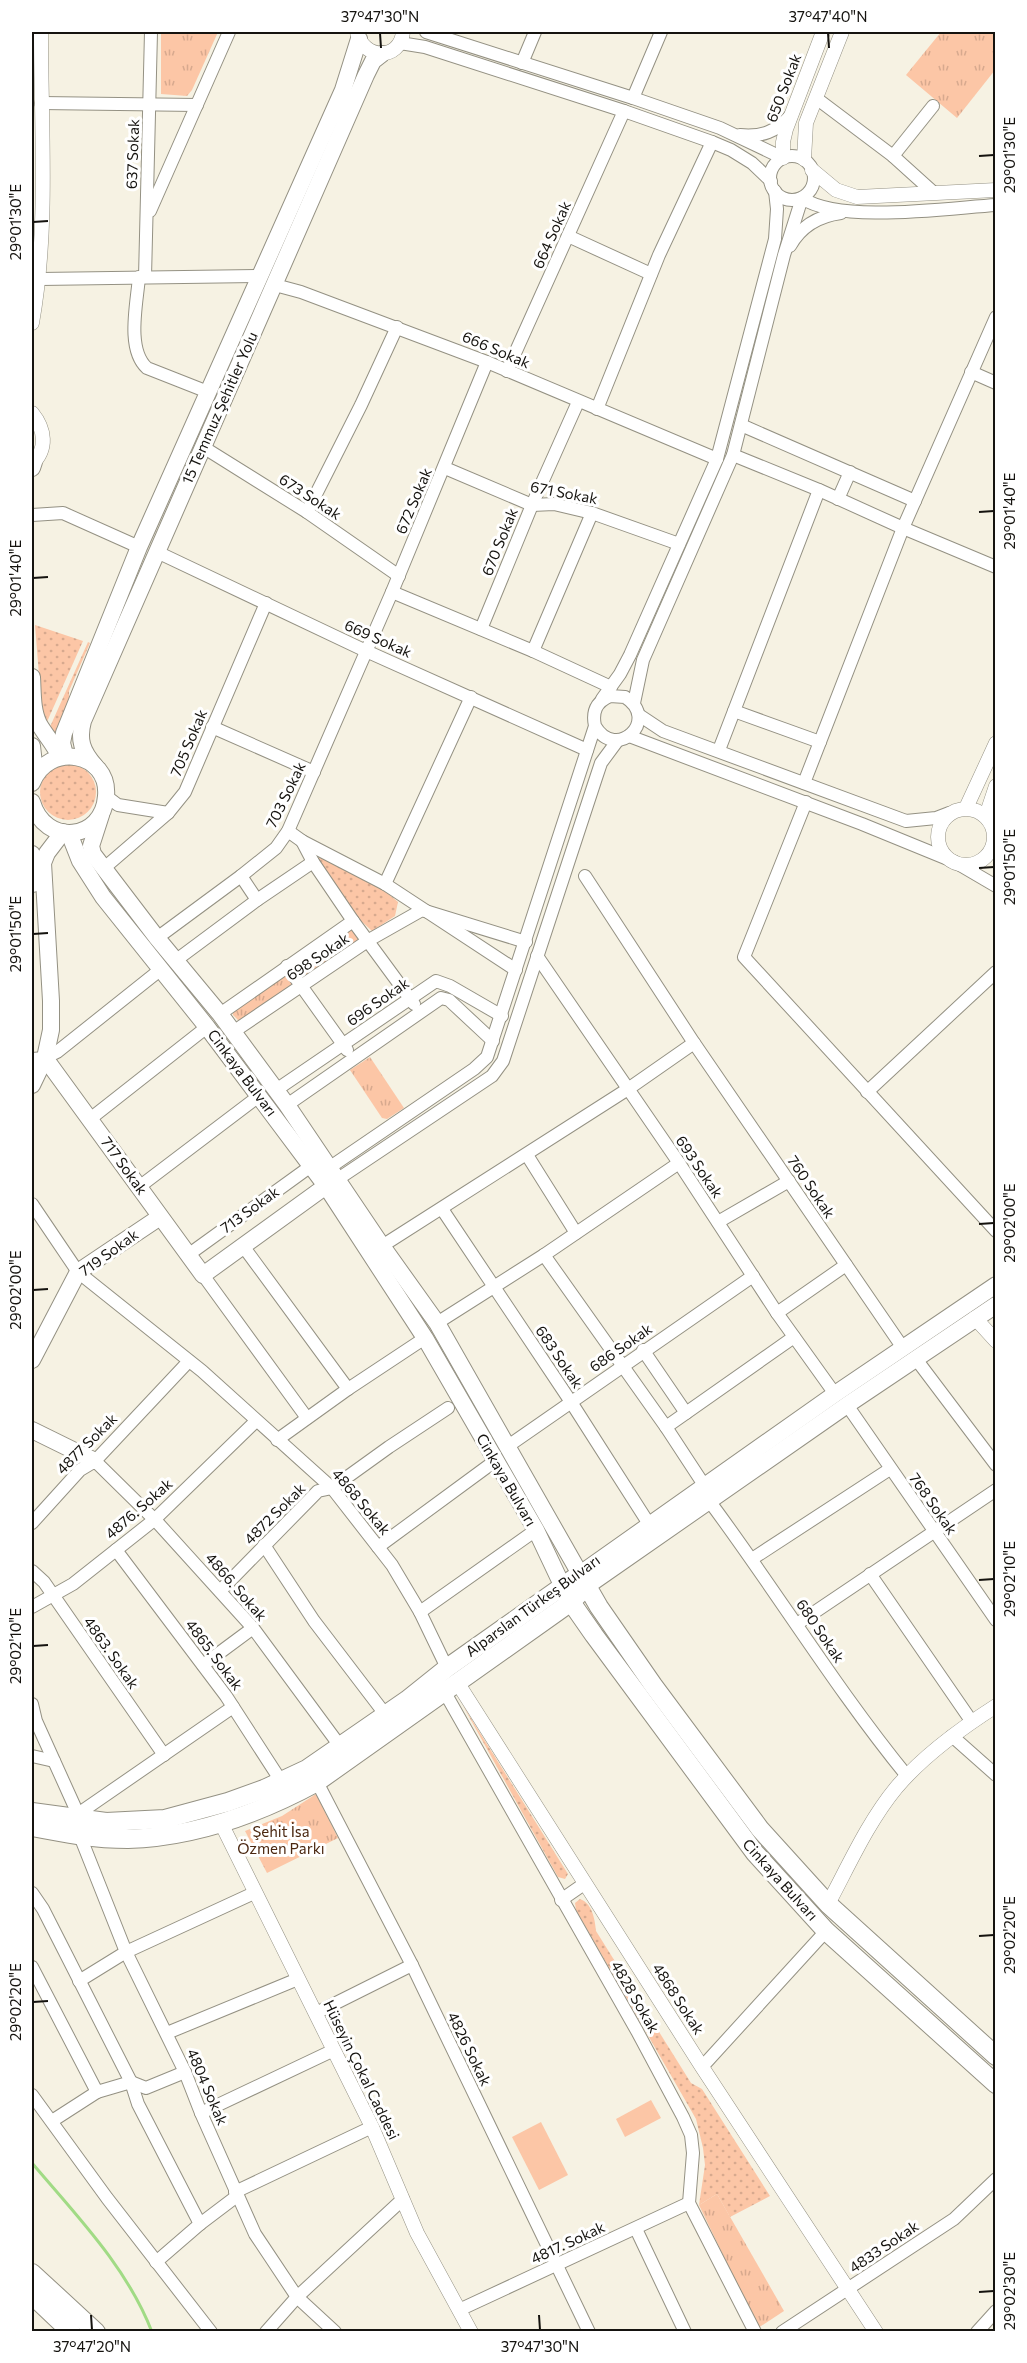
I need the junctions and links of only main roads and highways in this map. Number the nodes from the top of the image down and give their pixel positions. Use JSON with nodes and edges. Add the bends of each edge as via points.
{"nodes":[{"id":1,"x":357,"y":34,"type":"edge"},
{"id":2,"x":382,"y":54,"type":"road end"},
{"id":3,"x":32,"y":677,"type":"edge"},
{"id":4,"x":32,"y":746,"type":"edge"},
{"id":5,"x":62,"y":756,"type":"junction"},
{"id":6,"x":95,"y":766,"type":"junction"},
{"id":7,"x":32,"y":781,"type":"edge"},
{"id":8,"x":106,"y":796,"type":"joint"},
{"id":9,"x":32,"y":802,"type":"edge"},
{"id":10,"x":100,"y":815,"type":"junction"},
{"id":11,"x":66,"y":833,"type":"junction"},
{"id":12,"x":32,"y":855,"type":"edge"},
{"id":13,"x":36,"y":1058,"type":"edge"},
{"id":14,"x":32,"y":1085,"type":"edge"},
{"id":15,"x":324,"y":1175,"type":"junction"},
{"id":16,"x":160,"y":1217,"type":"junction"},
{"id":17,"x":203,"y":1275,"type":"joint"},
{"id":18,"x":996,"y":1285,"type":"edge"},
{"id":19,"x":996,"y":1305,"type":"edge"},
{"id":20,"x":32,"y":1360,"type":"edge"},
{"id":21,"x":841,"y":1400,"type":"junction"},
{"id":22,"x":32,"y":1430,"type":"edge"},
{"id":23,"x":94,"y":1461,"type":"road end"},
{"id":24,"x":583,"y":1580,"type":"junction"},
{"id":25,"x":562,"y":1585,"type":"junction"},
{"id":26,"x":571,"y":1602,"type":"junction"},
{"id":27,"x":540,"y":1624,"type":"junction"},
{"id":28,"x":594,"y":1635,"type":"junction"},
{"id":29,"x":449,"y":1681,"type":"junction"},
{"id":30,"x":32,"y":1812,"type":"edge"},
{"id":31,"x":79,"y":1823,"type":"junction"},
{"id":32,"x":32,"y":1827,"type":"edge"},
{"id":33,"x":996,"y":2056,"type":"edge"},
{"id":34,"x":996,"y":2084,"type":"edge"},
{"id":35,"x":32,"y":2273,"type":"edge"},
{"id":36,"x":32,"y":2295,"type":"edge"},
{"id":37,"x":69,"y":2331,"type":"edge"},
{"id":38,"x":96,"y":2331,"type":"edge"}],
"edges":[{"from":1,"to":5,"type":"main road","name":"15 Temmuz Şehitler Yolu","via":[[347,80],[139,548],[64,734]]},
{"from":2,"to":6,"type":"main road","name":"15 Temmuz Şehitler Yolu","via":[[369,70],[84,721],[81,747]]},
{"from":3,"to":5,"type":"main road","via":[[36,715]]},
{"from":4,"to":7,"type":"main road"},
{"from":5,"to":6,"type":"main road","via":[[82,758]]},
{"from":5,"to":7,"type":"main road","via":[[40,768]]},
{"from":6,"to":8,"type":"main road","name":"15 Temmuz Şehitler Yolu","via":[[103,778]]},
{"from":8,"to":10,"type":"main road","name":"Cinkaya Bulvarı"},
{"from":9,"to":11,"type":"main road","via":[[41,822],[54,831]]},
{"from":10,"to":11,"type":"main road","via":[[84,830]]},
{"from":10,"to":15,"type":"main road","name":"Cinkaya Bulvarı","via":[[91,846],[103,869],[220,1014],[287,1105]]},
{"from":11,"to":13,"type":"main road","via":[[43,863],[51,1029]]},
{"from":11,"to":15,"type":"main road","name":"Cinkaya Bulvarı","via":[[103,897]]},
{"from":12,"to":13,"type":"main road","via":[[42,1020]]},
{"from":13,"to":14,"type":"main road"},
{"from":13,"to":16,"type":"main road","name":"717 Sokak","via":[[90,1119]]},
{"from":15,"to":17,"type":"main road","name":"713 Sokak","via":[[243,1246]]},
{"from":15,"to":24,"type":"main road","name":"Cinkaya Bulvarı","via":[[382,1246],[437,1323]]},
{"from":15,"to":25,"type":"main road","name":"Cinkaya Bulvarı","via":[[425,1338],[536,1530]]},
{"from":16,"to":17,"type":"main road","name":"717 Sokak"},
{"from":16,"to":20,"type":"main road","name":"719 Sokak","via":[[78,1272]]},
{"from":18,"to":21,"type":"main road","name":"Alparslan Türkeş Bulvarı","via":[[903,1348]]},
{"from":19,"to":21,"type":"main road","name":"Alparslan Türkeş Bulvarı","via":[[916,1359]]},
{"from":21,"to":24,"type":"main road","name":"Alparslan Türkeş Bulvarı","via":[[710,1502]]},
{"from":21,"to":24,"type":"main road","name":"Alparslan Türkeş Bulvarı","via":[[704,1485],[649,1524]]},
{"from":22,"to":23,"type":"main road"},
{"from":24,"to":25,"type":"main road","name":"Alparslan Türkeş Bulvarı"},
{"from":24,"to":26,"type":"main road","name":"Alparslan Türkeş Bulvarı"},
{"from":24,"to":33,"type":"main road","name":"Cinkaya Bulvarı","via":[[653,1684],[760,1829],[828,1904]]},
{"from":25,"to":26,"type":"main road","name":"Cinkaya Bulvarı"},
{"from":25,"to":29,"type":"main road","name":"Alparslan Türkeş Bulvarı"},
{"from":26,"to":27,"type":"main road","name":"Alparslan Türkeş Bulvarı"},
{"from":26,"to":28,"type":"main road","name":"Cinkaya Bulvarı"},
{"from":27,"to":28,"type":"main road","via":[[573,1620]]},
{"from":27,"to":29,"type":"main road","name":"Alparslan Türkeş Bulvarı"},
{"from":28,"to":34,"type":"main road","name":"Cinkaya Bulvarı","via":[[746,1842],[826,1931]]},
{"from":29,"to":31,"type":"main road","name":"Alparslan Türkeş Bulvarı","via":[[385,1714],[306,1769],[228,1802],[165,1819]]},
{"from":29,"to":31,"type":"main road","name":"Alparslan Türkeş Bulvarı","via":[[317,1782],[278,1803],[162,1836],[128,1839]]},
{"from":30,"to":31,"type":"main road","name":"Alparslan Türkeş Bulvarı"},
{"from":31,"to":32,"type":"main road","name":"Alparslan Türkeş Bulvarı"},
{"from":35,"to":38,"type":"main road"},
{"from":36,"to":37,"type":"main road"}]}
